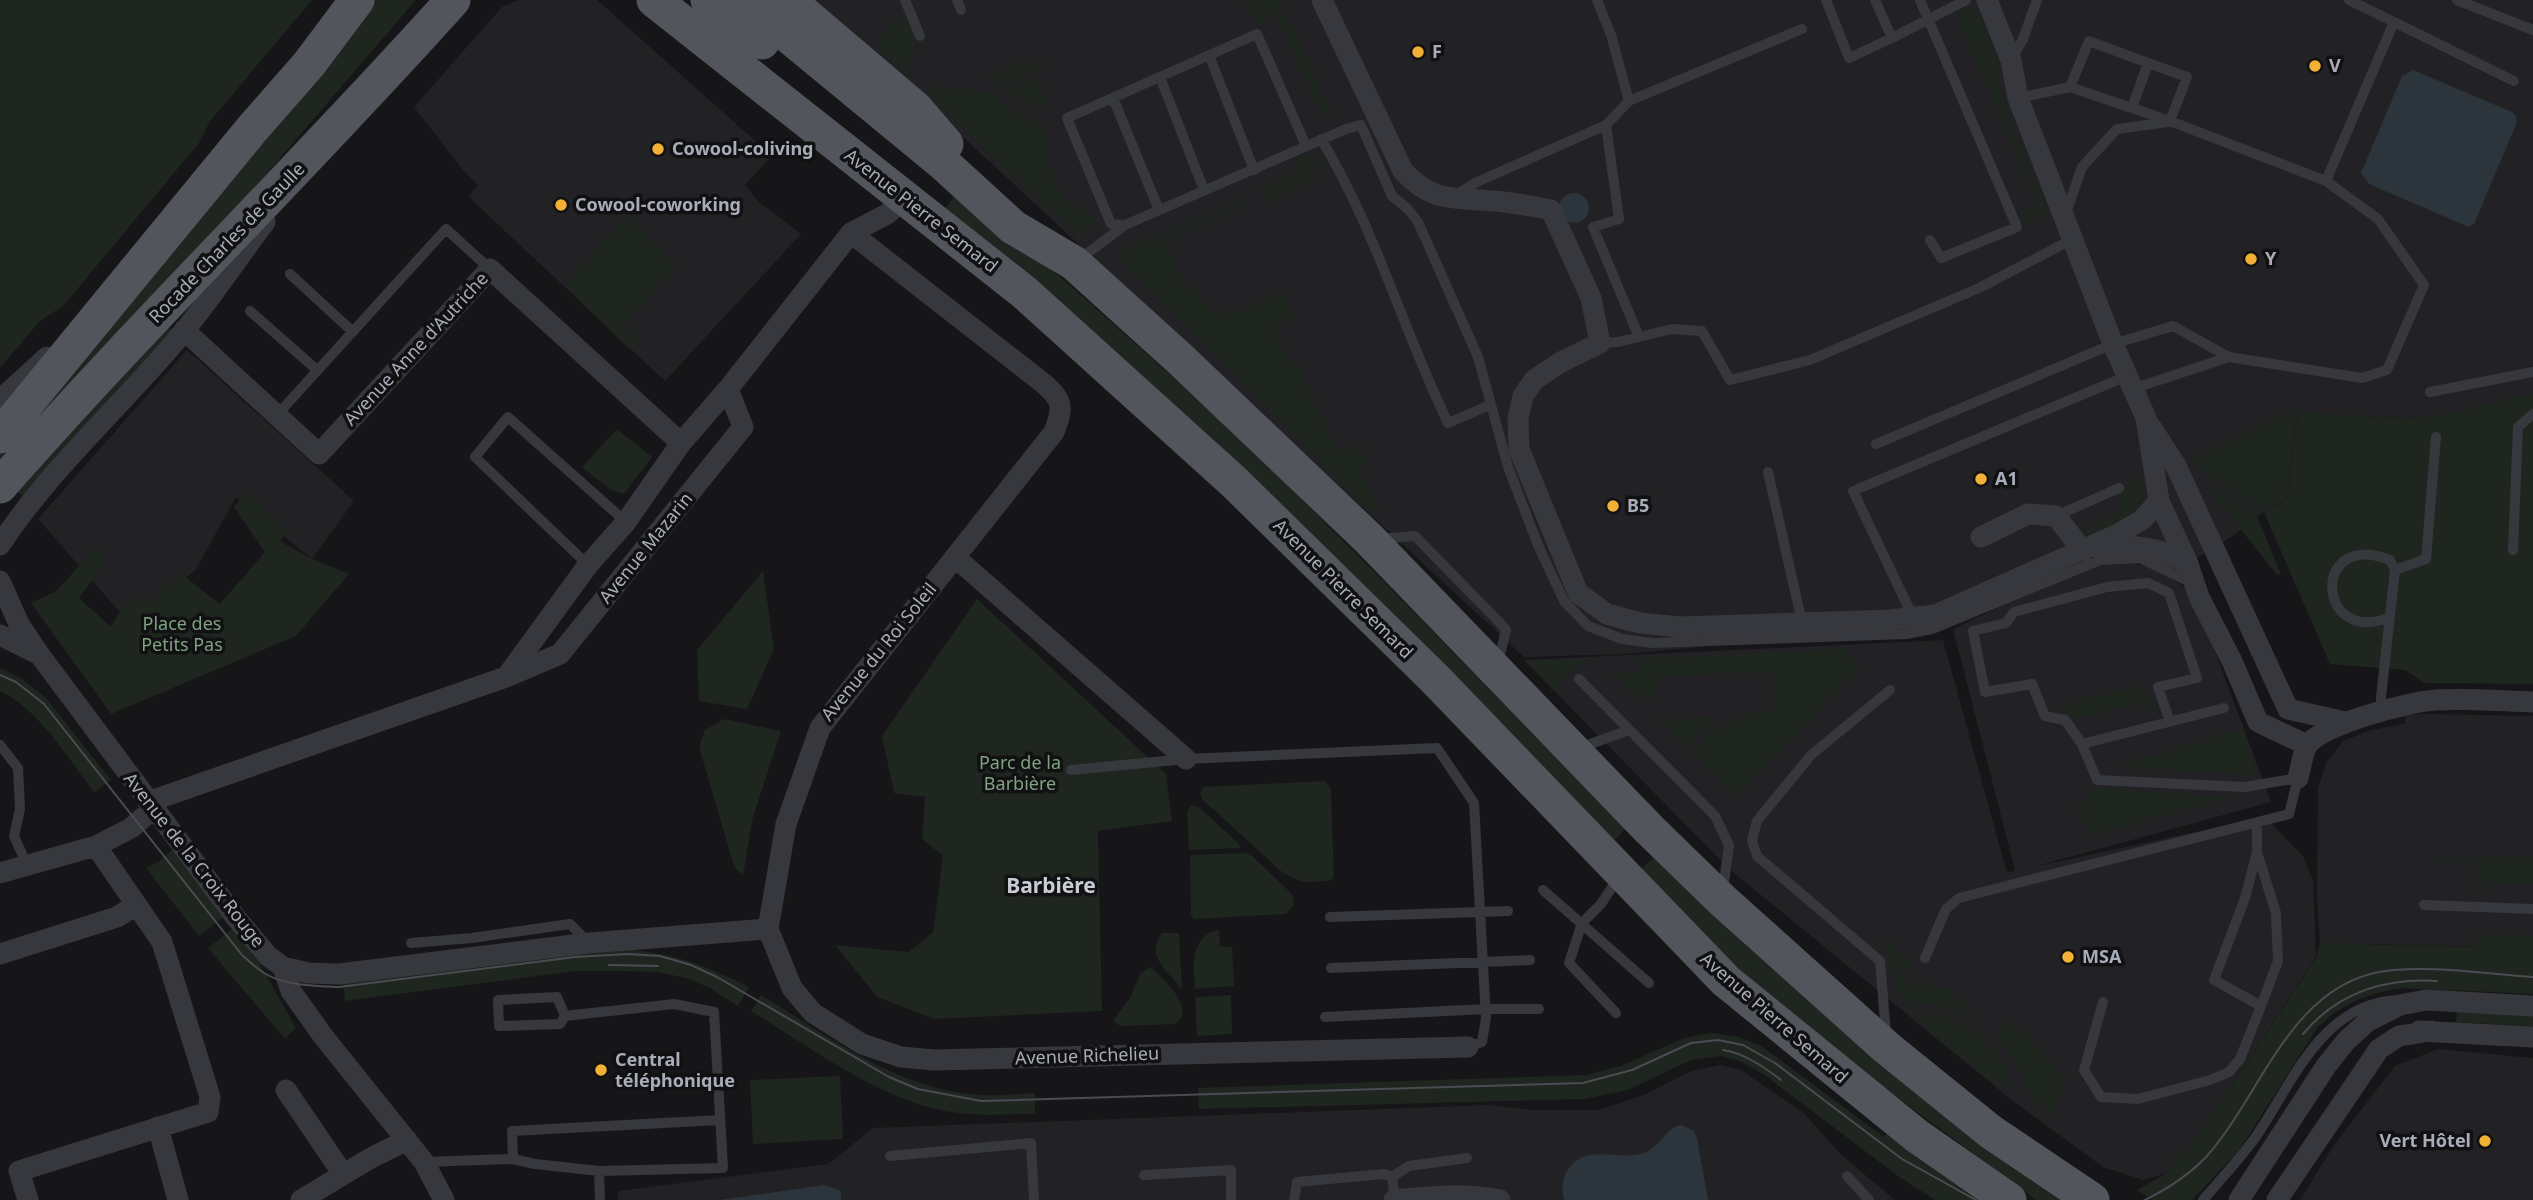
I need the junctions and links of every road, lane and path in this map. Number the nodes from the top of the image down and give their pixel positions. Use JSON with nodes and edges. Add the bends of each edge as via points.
{"nodes":[{"id":1,"x":357,"y":0,"type":"edge"},
{"id":2,"x":426,"y":0,"type":"edge"},
{"id":3,"x":453,"y":0,"type":"edge"},
{"id":4,"x":478,"y":0,"type":"edge"},
{"id":5,"x":654,"y":0,"type":"edge"},
{"id":6,"x":708,"y":0,"type":"edge"},
{"id":7,"x":745,"y":0,"type":"edge"},
{"id":8,"x":788,"y":0,"type":"edge"},
{"id":9,"x":905,"y":0,"type":"edge"},
{"id":10,"x":1322,"y":0,"type":"edge"},
{"id":11,"x":1597,"y":0,"type":"edge"},
{"id":12,"x":1826,"y":0,"type":"edge"},
{"id":13,"x":1875,"y":0,"type":"edge"},
{"id":14,"x":1920,"y":0,"type":"edge"},
{"id":15,"x":1966,"y":0,"type":"edge"},
{"id":16,"x":1987,"y":0,"type":"edge"},
{"id":17,"x":2037,"y":0,"type":"edge"},
{"id":18,"x":2349,"y":0,"type":"edge"},
{"id":19,"x":2457,"y":0,"type":"edge"},
{"id":20,"x":1929,"y":19,"type":"junction"},
{"id":21,"x":2394,"y":22,"type":"junction"},
{"id":22,"x":1802,"y":29,"type":"dead end"},
{"id":23,"x":2533,"y":30,"type":"edge"},
{"id":24,"x":920,"y":36,"type":"dead end"},
{"id":25,"x":1892,"y":38,"type":"junction"},
{"id":26,"x":1209,"y":55,"type":"junction"},
{"id":27,"x":2011,"y":60,"type":"junction"},
{"id":28,"x":2148,"y":63,"type":"junction"},
{"id":29,"x":1160,"y":77,"type":"junction"},
{"id":30,"x":2514,"y":81,"type":"dead end"},
{"id":31,"x":2070,"y":87,"type":"junction"},
{"id":32,"x":371,"y":89,"type":"junction"},
{"id":33,"x":1113,"y":98,"type":"junction"},
{"id":34,"x":2018,"y":98,"type":"junction"},
{"id":35,"x":1629,"y":101,"type":"junction"},
{"id":36,"x":2132,"y":108,"type":"junction"},
{"id":37,"x":2170,"y":121,"type":"junction"},
{"id":38,"x":1606,"y":125,"type":"junction"},
{"id":39,"x":329,"y":136,"type":"junction"},
{"id":40,"x":1321,"y":139,"type":"junction"},
{"id":41,"x":1306,"y":146,"type":"junction"},
{"id":42,"x":1254,"y":170,"type":"junction"},
{"id":43,"x":2326,"y":181,"type":"junction"},
{"id":44,"x":1204,"y":190,"type":"junction"},
{"id":45,"x":905,"y":198,"type":"junction"},
{"id":46,"x":1448,"y":199,"type":"junction"},
{"id":47,"x":1159,"y":210,"type":"junction"},
{"id":48,"x":2065,"y":215,"type":"junction"},
{"id":49,"x":1125,"y":225,"type":"junction"},
{"id":50,"x":1013,"y":227,"type":"junction"},
{"id":51,"x":851,"y":233,"type":"junction"},
{"id":52,"x":2074,"y":239,"type":"junction"},
{"id":53,"x":1930,"y":240,"type":"dead end"},
{"id":54,"x":1074,"y":263,"type":"junction"},
{"id":55,"x":490,"y":269,"type":"junction"},
{"id":56,"x":290,"y":274,"type":"dead end"},
{"id":57,"x":123,"y":288,"type":"junction"},
{"id":58,"x":250,"y":312,"type":"dead end"},
{"id":59,"x":184,"y":330,"type":"junction"},
{"id":60,"x":353,"y":332,"type":"junction"},
{"id":61,"x":1639,"y":337,"type":"junction"},
{"id":62,"x":1600,"y":343,"type":"junction"},
{"id":63,"x":2113,"y":344,"type":"junction"},
{"id":64,"x":2229,"y":358,"type":"junction"},
{"id":65,"x":317,"y":370,"type":"junction"},
{"id":66,"x":2533,"y":372,"type":"edge"},
{"id":67,"x":2130,"y":382,"type":"junction"},
{"id":68,"x":728,"y":389,"type":"junction"},
{"id":69,"x":2431,"y":392,"type":"dead end"},
{"id":70,"x":0,"y":400,"type":"edge"},
{"id":71,"x":1490,"y":405,"type":"junction"},
{"id":72,"x":2533,"y":414,"type":"edge"},
{"id":73,"x":277,"y":415,"type":"junction"},
{"id":74,"x":2146,"y":418,"type":"junction"},
{"id":75,"x":0,"y":436,"type":"edge"},
{"id":76,"x":2436,"y":437,"type":"dead end"},
{"id":77,"x":681,"y":443,"type":"junction"},
{"id":78,"x":1876,"y":444,"type":"dead end"},
{"id":79,"x":1768,"y":472,"type":"dead end"},
{"id":80,"x":0,"y":486,"type":"edge"},
{"id":81,"x":2119,"y":488,"type":"dead end"},
{"id":82,"x":2159,"y":501,"type":"junction"},
{"id":83,"x":2056,"y":516,"type":"junction"},
{"id":84,"x":626,"y":522,"type":"junction"},
{"id":85,"x":1981,"y":537,"type":"dead end"},
{"id":86,"x":0,"y":545,"type":"edge"},
{"id":87,"x":2513,"y":550,"type":"dead end"},
{"id":88,"x":2083,"y":551,"type":"junction"},
{"id":89,"x":956,"y":558,"type":"junction"},
{"id":90,"x":588,"y":565,"type":"junction"},
{"id":91,"x":2395,"y":570,"type":"junction"},
{"id":92,"x":2191,"y":574,"type":"junction"},
{"id":93,"x":0,"y":582,"type":"edge"},
{"id":94,"x":1913,"y":617,"type":"junction"},
{"id":95,"x":2390,"y":617,"type":"junction"},
{"id":96,"x":1802,"y":622,"type":"junction"},
{"id":97,"x":0,"y":635,"type":"edge"},
{"id":98,"x":39,"y":654,"type":"junction"},
{"id":99,"x":506,"y":677,"type":"junction"},
{"id":100,"x":1579,"y":680,"type":"dead end"},
{"id":101,"x":1891,"y":690,"type":"dead end"},
{"id":102,"x":2533,"y":702,"type":"edge"},
{"id":103,"x":2224,"y":708,"type":"dead end"},
{"id":104,"x":2382,"y":712,"type":"junction"},
{"id":105,"x":2170,"y":722,"type":"junction"},
{"id":106,"x":2345,"y":722,"type":"junction"},
{"id":107,"x":1629,"y":730,"type":"junction"},
{"id":108,"x":2082,"y":744,"type":"junction"},
{"id":109,"x":0,"y":745,"type":"edge"},
{"id":110,"x":2307,"y":745,"type":"junction"},
{"id":111,"x":1573,"y":750,"type":"junction"},
{"id":112,"x":1186,"y":759,"type":"junction"},
{"id":113,"x":1070,"y":770,"type":"dead end"},
{"id":114,"x":2298,"y":778,"type":"junction"},
{"id":115,"x":151,"y":806,"type":"junction"},
{"id":116,"x":2257,"y":824,"type":"junction"},
{"id":117,"x":96,"y":846,"type":"junction"},
{"id":118,"x":2257,"y":852,"type":"junction"},
{"id":119,"x":27,"y":865,"type":"junction"},
{"id":120,"x":0,"y":873,"type":"edge"},
{"id":121,"x":1622,"y":873,"type":"junction"},
{"id":122,"x":1543,"y":890,"type":"dead end"},
{"id":123,"x":1722,"y":900,"type":"junction"},
{"id":124,"x":136,"y":905,"type":"junction"},
{"id":125,"x":2424,"y":905,"type":"dead end"},
{"id":126,"x":2533,"y":909,"type":"edge"},
{"id":127,"x":1508,"y":911,"type":"dead end"},
{"id":128,"x":1480,"y":912,"type":"junction"},
{"id":129,"x":1329,"y":917,"type":"dead end"},
{"id":130,"x":1582,"y":923,"type":"junction"},
{"id":131,"x":768,"y":929,"type":"junction"},
{"id":132,"x":411,"y":943,"type":"dead end"},
{"id":133,"x":589,"y":943,"type":"junction"},
{"id":134,"x":0,"y":954,"type":"edge"},
{"id":135,"x":1925,"y":958,"type":"dead end"},
{"id":136,"x":1531,"y":960,"type":"dead end"},
{"id":137,"x":1483,"y":961,"type":"junction"},
{"id":138,"x":283,"y":967,"type":"junction"},
{"id":139,"x":1331,"y":968,"type":"dead end"},
{"id":140,"x":1649,"y":983,"type":"dead end"},
{"id":141,"x":2426,"y":1000,"type":"junction"},
{"id":142,"x":2103,"y":1002,"type":"dead end"},
{"id":143,"x":2261,"y":1006,"type":"junction"},
{"id":144,"x":2533,"y":1006,"type":"edge"},
{"id":145,"x":1486,"y":1009,"type":"junction"},
{"id":146,"x":1539,"y":1009,"type":"dead end"},
{"id":147,"x":1616,"y":1013,"type":"dead end"},
{"id":148,"x":565,"y":1016,"type":"junction"},
{"id":149,"x":1325,"y":1017,"type":"dead end"},
{"id":150,"x":2431,"y":1031,"type":"junction"},
{"id":151,"x":2533,"y":1037,"type":"edge"},
{"id":152,"x":1468,"y":1047,"type":"joint"},
{"id":153,"x":1887,"y":1048,"type":"junction"},
{"id":154,"x":2326,"y":1066,"type":"junction"},
{"id":155,"x":286,"y":1090,"type":"dead end"},
{"id":156,"x":720,"y":1120,"type":"junction"},
{"id":157,"x":158,"y":1127,"type":"junction"},
{"id":158,"x":407,"y":1140,"type":"junction"},
{"id":159,"x":890,"y":1156,"type":"dead end"},
{"id":160,"x":1467,"y":1158,"type":"dead end"},
{"id":161,"x":513,"y":1159,"type":"junction"},
{"id":162,"x":424,"y":1162,"type":"junction"},
{"id":163,"x":599,"y":1171,"type":"junction"},
{"id":164,"x":344,"y":1174,"type":"junction"},
{"id":165,"x":1144,"y":1175,"type":"dead end"},
{"id":166,"x":1847,"y":1176,"type":"dead end"},
{"id":167,"x":1392,"y":1177,"type":"junction"},
{"id":168,"x":2007,"y":1196,"type":"edge"},
{"id":169,"x":1430,"y":1198,"type":"edge"},
{"id":170,"x":28,"y":1200,"type":"edge"},
{"id":171,"x":178,"y":1200,"type":"edge"},
{"id":172,"x":301,"y":1200,"type":"edge"},
{"id":173,"x":444,"y":1200,"type":"edge"},
{"id":174,"x":600,"y":1200,"type":"edge"},
{"id":175,"x":1034,"y":1200,"type":"edge"},
{"id":176,"x":1231,"y":1200,"type":"edge"},
{"id":177,"x":1294,"y":1200,"type":"edge"},
{"id":178,"x":1395,"y":1200,"type":"edge"},
{"id":179,"x":1500,"y":1200,"type":"edge"},
{"id":180,"x":1869,"y":1200,"type":"edge"},
{"id":181,"x":2092,"y":1200,"type":"edge"},
{"id":182,"x":2203,"y":1200,"type":"edge"},
{"id":183,"x":2239,"y":1200,"type":"edge"},
{"id":184,"x":2277,"y":1200,"type":"edge"}],
"edges":[{"from":1,"to":57,"type":"main road"},
{"from":2,"to":32,"type":"main road"},
{"from":3,"to":32,"type":"main road","name":"Rocade Charles de Gaulle"},
{"from":4,"to":32,"type":"main road","via":[[430,46]]},
{"from":5,"to":45,"type":"main road","name":"Avenue Pierre Semard"},
{"from":6,"to":50,"type":"main road","via":[[865,124]]},
{"from":7,"to":50,"type":"main road","via":[[944,163]]},
{"from":8,"to":54,"type":"main road","via":[[915,108],[946,145],[1025,213]]},
{"from":9,"to":24,"type":"lane"},
{"from":10,"to":46,"type":"street","via":[[1403,171],[1418,187]]},
{"from":11,"to":35,"type":"lane"},
{"from":12,"to":25,"type":"lane","via":[[1849,58]]},
{"from":13,"to":25,"type":"lane"},
{"from":14,"to":20,"type":"lane"},
{"from":15,"to":20,"type":"lane"},
{"from":16,"to":27,"type":"street"},
{"from":17,"to":27,"type":"lane"},
{"from":18,"to":21,"type":"lane"},
{"from":19,"to":23,"type":"lane"},
{"from":20,"to":25,"type":"lane"},
{"from":20,"to":53,"type":"lane","via":[[2017,227],[1941,258]]},
{"from":21,"to":30,"type":"lane"},
{"from":21,"to":43,"type":"lane"},
{"from":22,"to":35,"type":"lane"},
{"from":26,"to":29,"type":"lane"},
{"from":26,"to":41,"type":"lane","via":[[1257,34]]},
{"from":26,"to":42,"type":"lane"},
{"from":27,"to":34,"type":"street"},
{"from":28,"to":31,"type":"lane","via":[[2089,41]]},
{"from":28,"to":36,"type":"lane"},
{"from":28,"to":37,"type":"lane","via":[[2187,77]]},
{"from":29,"to":33,"type":"lane"},
{"from":29,"to":44,"type":"lane"},
{"from":31,"to":34,"type":"lane"},
{"from":31,"to":36,"type":"lane"},
{"from":32,"to":39,"type":"main road","name":"Rocade Charles de Gaulle"},
{"from":33,"to":47,"type":"lane"},
{"from":33,"to":49,"type":"lane","via":[[1067,118],[1111,224]]},
{"from":34,"to":48,"type":"street"},
{"from":35,"to":38,"type":"lane"},
{"from":36,"to":37,"type":"lane"},
{"from":37,"to":43,"type":"lane"},
{"from":37,"to":48,"type":"lane","via":[[2118,129],[2082,167]]},
{"from":38,"to":46,"type":"lane"},
{"from":38,"to":61,"type":"lane","via":[[1619,219],[1593,227]]},
{"from":39,"to":59,"type":"street"},
{"from":39,"to":80,"type":"main road","name":"Rocade Charles de Gaulle"},
{"from":40,"to":41,"type":"lane"},
{"from":40,"to":71,"type":"lane","via":[[1361,125],[1392,196],[1418,222],[1478,357]]},
{"from":40,"to":71,"type":"lane","via":[[1380,262],[1448,423]]},
{"from":41,"to":42,"type":"lane"},
{"from":42,"to":44,"type":"lane"},
{"from":43,"to":64,"type":"lane","via":[[2378,219],[2424,285],[2387,370],[2362,378]]},
{"from":44,"to":47,"type":"lane"},
{"from":45,"to":51,"type":"street","name":"Avenue Mazarin","via":[[887,214]]},
{"from":45,"to":121,"type":"main road","name":"Avenue Pierre Semard","via":[[1025,293],[1234,482]]},
{"from":46,"to":62,"type":"street","via":[[1551,210],[1591,298]]},
{"from":47,"to":49,"type":"lane"},
{"from":48,"to":52,"type":"street"},
{"from":49,"to":54,"type":"lane"},
{"from":50,"to":54,"type":"main road"},
{"from":51,"to":68,"type":"street","name":"Avenue Mazarin"},
{"from":51,"to":89,"type":"street","name":"Avenue du Roi Soleil","via":[[1058,396],[1061,413],[1054,432]]},
{"from":52,"to":61,"type":"lane","via":[[1979,288],[1810,360],[1730,380],[1702,331],[1672,329]]},
{"from":52,"to":63,"type":"street"},
{"from":54,"to":111,"type":"main road","via":[[1369,539]]},
{"from":55,"to":60,"type":"lane","via":[[446,229]]},
{"from":55,"to":73,"type":"street","name":"Avenue Anne d'Autriche","via":[[319,454]]},
{"from":55,"to":77,"type":"street","name":"Avenue Anne d'Autriche"},
{"from":56,"to":60,"type":"lane"},
{"from":57,"to":70,"type":"street"},
{"from":57,"to":75,"type":"main road"},
{"from":58,"to":65,"type":"lane"},
{"from":59,"to":73,"type":"street","name":"Avenue Anne d'Autriche"},
{"from":59,"to":86,"type":"street","via":[[92,432]]},
{"from":60,"to":65,"type":"lane"},
{"from":61,"to":62,"type":"lane"},
{"from":62,"to":96,"type":"street","via":[[1534,380],[1523,396],[1518,418],[1519,449],[1578,593],[1607,614],[1640,623],[1680,627]]},
{"from":63,"to":64,"type":"lane","via":[[2173,326]]},
{"from":63,"to":67,"type":"street"},
{"from":63,"to":78,"type":"lane"},
{"from":64,"to":67,"type":"lane"},
{"from":65,"to":73,"type":"lane"},
{"from":66,"to":69,"type":"lane"},
{"from":67,"to":74,"type":"street"},
{"from":67,"to":94,"type":"lane","via":[[1853,491]]},
{"from":68,"to":77,"type":"street","name":"Avenue Mazarin"},
{"from":68,"to":99,"type":"street","name":"Avenue Mazarin","via":[[743,428],[560,654]]},
{"from":71,"to":92,"type":"lane","via":[[1508,467],[1564,601],[1588,626],[1622,639],[1653,643],[1906,635],[1932,629],[2100,560],[2140,558]]},
{"from":72,"to":87,"type":"lane","via":[[2518,427]]},
{"from":74,"to":82,"type":"street"},
{"from":74,"to":106,"type":"street","via":[[2176,466],[2288,709]]},
{"from":76,"to":91,"type":"lane","via":[[2426,559]]},
{"from":77,"to":84,"type":"street","name":"Avenue Mazarin"},
{"from":79,"to":96,"type":"lane"},
{"from":81,"to":83,"type":"lane"},
{"from":82,"to":88,"type":"street","via":[[2143,520]]},
{"from":82,"to":92,"type":"street"},
{"from":83,"to":85,"type":"street","via":[[2028,514]]},
{"from":83,"to":88,"type":"street"},
{"from":84,"to":90,"type":"street","name":"Avenue Mazarin"},
{"from":84,"to":90,"type":"lane","via":[[508,417],[475,457]]},
{"from":88,"to":92,"type":"street","via":[[2130,545],[2166,552]]},
{"from":88,"to":94,"type":"street","via":[[1935,615]]},
{"from":89,"to":112,"type":"street"},
{"from":89,"to":131,"type":"street","name":"Avenue du Roi Soleil","via":[[820,727],[786,824]]},
{"from":90,"to":99,"type":"street","name":"Avenue Mazarin"},
{"from":91,"to":95,"type":"lane"},
{"from":91,"to":95,"type":"lane","via":[[2390,560],[2377,555],[2355,555],[2341,564],[2331,582],[2333,601],[2342,613],[2358,621]]},
{"from":92,"to":110,"type":"street","via":[[2258,722]]},
{"from":93,"to":98,"type":"street","name":"Avenue de la Croix Rouge"},
{"from":94,"to":96,"type":"street"},
{"from":95,"to":104,"type":"lane"},
{"from":97,"to":98,"type":"street"},
{"from":98,"to":115,"type":"street","name":"Avenue de la Croix Rouge"},
{"from":99,"to":115,"type":"street","name":"Avenue Mazarin"},
{"from":100,"to":107,"type":"lane"},
{"from":101,"to":153,"type":"lane","via":[[1811,755],[1757,821],[1752,841],[1757,856],[1880,961]]},
{"from":102,"to":104,"type":"street","via":[[2437,700]]},
{"from":103,"to":105,"type":"lane"},
{"from":104,"to":106,"type":"street"},
{"from":105,"to":108,"type":"lane"},
{"from":105,"to":108,"type":"lane","via":[[2158,687],[2197,678],[2169,593],[2148,583],[2107,587],[2014,612],[2006,624],[1973,631],[1985,692],[2032,684],[2045,716],[2065,720]]},
{"from":106,"to":110,"type":"street"},
{"from":107,"to":111,"type":"lane"},
{"from":107,"to":123,"type":"lane","via":[[1715,816],[1729,845]]},
{"from":108,"to":114,"type":"lane","via":[[2097,780],[2245,787]]},
{"from":109,"to":119,"type":"lane","via":[[18,768],[20,809],[13,836]]},
{"from":110,"to":114,"type":"street"},
{"from":111,"to":123,"type":"main road"},
{"from":112,"to":113,"type":"lane"},
{"from":112,"to":128,"type":"lane","via":[[1437,748],[1474,803]]},
{"from":114,"to":116,"type":"lane","via":[[2289,814]]},
{"from":115,"to":117,"type":"street","name":"Avenue Mazarin","via":[[118,836]]},
{"from":115,"to":138,"type":"street","name":"Avenue de la Croix Rouge","via":[[237,919]]},
{"from":116,"to":118,"type":"lane"},
{"from":116,"to":135,"type":"lane","via":[[1959,898],[1946,909]]},
{"from":117,"to":119,"type":"street","name":"Avenue Mazarin"},
{"from":117,"to":124,"type":"street"},
{"from":118,"to":143,"type":"lane","via":[[2276,913],[2278,961]]},
{"from":118,"to":143,"type":"lane","via":[[2214,980]]},
{"from":119,"to":120,"type":"street","name":"Avenue Mazarin"},
{"from":121,"to":130,"type":"lane"},
{"from":121,"to":168,"type":"main road","name":"Avenue Pierre Semard","via":[[1735,989],[1907,1129]]},
{"from":122,"to":130,"type":"lane"},
{"from":123,"to":153,"type":"main road"},
{"from":124,"to":134,"type":"street","via":[[117,917]]},
{"from":124,"to":157,"type":"street","via":[[162,942],[210,1097],[208,1112]]},
{"from":125,"to":126,"type":"lane"},
{"from":127,"to":128,"type":"lane"},
{"from":128,"to":129,"type":"lane"},
{"from":128,"to":137,"type":"lane"},
{"from":130,"to":140,"type":"lane"},
{"from":130,"to":147,"type":"lane","via":[[1569,963]]},
{"from":131,"to":133,"type":"street"},
{"from":131,"to":152,"type":"street","name":"Avenue Richelieu","via":[[792,988],[813,1013],[862,1044],[901,1057],[934,1060]]},
{"from":132,"to":133,"type":"lane","via":[[570,923]]},
{"from":133,"to":138,"type":"street","via":[[339,974]]},
{"from":136,"to":137,"type":"lane"},
{"from":137,"to":139,"type":"lane"},
{"from":137,"to":145,"type":"lane"},
{"from":138,"to":158,"type":"street","name":"Avenue de la Croix Rouge","via":[[291,991],[323,1037]]},
{"from":141,"to":144,"type":"street"},
{"from":141,"to":154,"type":"street","via":[[2400,1005],[2368,1021]]},
{"from":141,"to":182,"type":"lane","via":[[2378,1002],[2333,1024],[2253,1140]]},
{"from":142,"to":143,"type":"lane","via":[[2084,1070],[2101,1097],[2138,1099],[2229,1072],[2240,1059]]},
{"from":145,"to":146,"type":"lane"},
{"from":145,"to":149,"type":"lane"},
{"from":145,"to":152,"type":"lane","via":[[1482,1042]]},
{"from":148,"to":148,"type":"lane","via":[[557,997],[498,1000],[499,1027],[560,1024]]},
{"from":148,"to":156,"type":"lane","via":[[674,1004],[714,1012]]},
{"from":150,"to":151,"type":"street"},
{"from":150,"to":154,"type":"street","via":[[2375,1034],[2347,1048]]},
{"from":150,"to":184,"type":"street","via":[[2399,1036],[2379,1049]]},
{"from":153,"to":181,"type":"main road","via":[[1991,1132]]},
{"from":154,"to":183,"type":"street"},
{"from":155,"to":164,"type":"street"},
{"from":156,"to":161,"type":"lane","via":[[512,1131]]},
{"from":156,"to":163,"type":"lane","via":[[723,1168]]},
{"from":157,"to":170,"type":"street","via":[[19,1171]]},
{"from":157,"to":171,"type":"street"},
{"from":158,"to":162,"type":"street","name":"Avenue de la Croix Rouge"},
{"from":158,"to":164,"type":"street"},
{"from":159,"to":175,"type":"lane","via":[[1031,1143]]},
{"from":160,"to":167,"type":"lane","via":[[1409,1166]]},
{"from":161,"to":162,"type":"lane"},
{"from":161,"to":163,"type":"lane"},
{"from":162,"to":173,"type":"street","name":"Avenue de la Croix Rouge"},
{"from":163,"to":174,"type":"lane"},
{"from":164,"to":172,"type":"street"},
{"from":165,"to":176,"type":"lane","via":[[1231,1170]]},
{"from":166,"to":180,"type":"lane"},
{"from":167,"to":177,"type":"lane","via":[[1297,1182]]},
{"from":167,"to":178,"type":"lane"},
{"from":169,"to":178,"type":"street"},
{"from":169,"to":179,"type":"street"}]}
